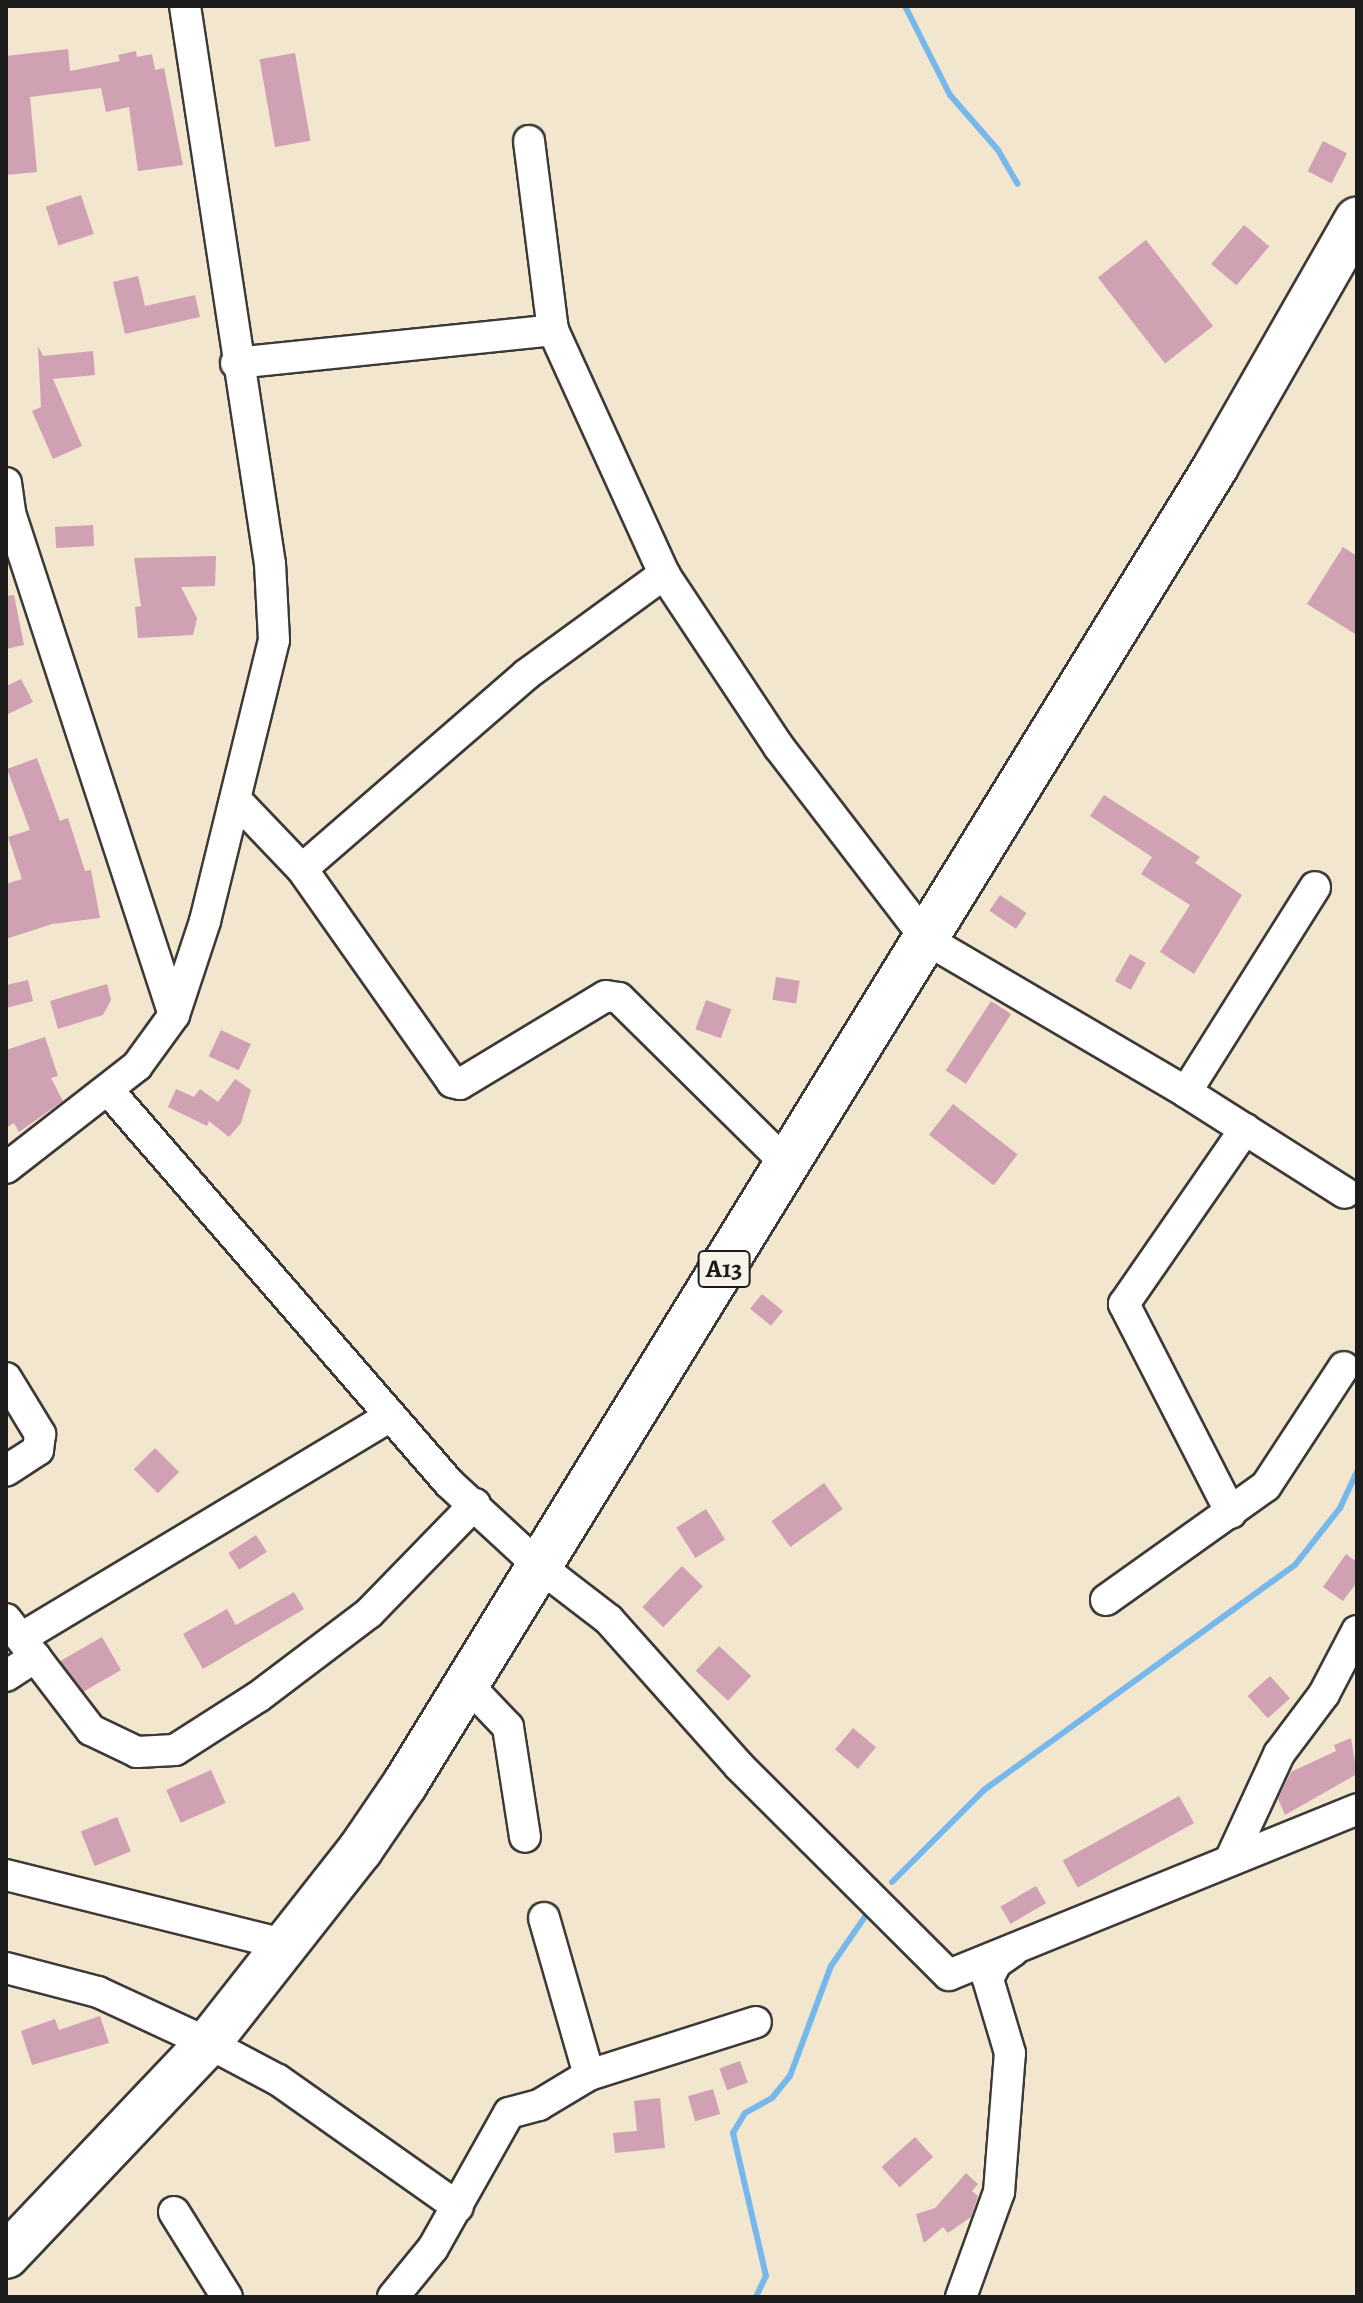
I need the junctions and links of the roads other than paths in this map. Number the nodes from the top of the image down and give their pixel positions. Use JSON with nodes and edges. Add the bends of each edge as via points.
{"nodes":[{"id":1,"x":185,"y":6,"type":"edge"},
{"id":2,"x":529,"y":141,"type":"dead end"},
{"id":3,"x":1352,"y":244,"type":"edge"},
{"id":4,"x":553,"y":330,"type":"junction"},
{"id":5,"x":236,"y":363,"type":"junction"},
{"id":6,"x":6,"y":483,"type":"edge"},
{"id":7,"x":8,"y":514,"type":"edge"},
{"id":8,"x":664,"y":574,"type":"junction"},
{"id":9,"x":236,"y":800,"type":"junction"},
{"id":10,"x":302,"y":869,"type":"junction"},
{"id":11,"x":1315,"y":887,"type":"dead end"},
{"id":12,"x":927,"y":940,"type":"junction"},
{"id":13,"x":174,"y":1015,"type":"junction"},
{"id":14,"x":108,"y":1090,"type":"junction"},
{"id":15,"x":1186,"y":1092,"type":"junction"},
{"id":16,"x":1245,"y":1129,"type":"junction"},
{"id":17,"x":788,"y":1165,"type":"junction"},
{"id":18,"x":6,"y":1168,"type":"edge"},
{"id":19,"x":1345,"y":1193,"type":"dead end"},
{"id":20,"x":1344,"y":1367,"type":"dead end"},
{"id":21,"x":6,"y":1378,"type":"edge"},
{"id":22,"x":390,"y":1416,"type":"junction"},
{"id":23,"x":6,"y":1471,"type":"edge"},
{"id":24,"x":475,"y":1504,"type":"junction"},
{"id":25,"x":1231,"y":1513,"type":"junction"},
{"id":26,"x":539,"y":1566,"type":"junction"},
{"id":27,"x":1106,"y":1600,"type":"dead end"},
{"id":28,"x":1357,"y":1631,"type":"edge"},
{"id":29,"x":21,"y":1638,"type":"edge"},
{"id":30,"x":6,"y":1676,"type":"edge"},
{"id":31,"x":468,"y":1685,"type":"junction"},
{"id":32,"x":1357,"y":1809,"type":"edge"},
{"id":33,"x":525,"y":1837,"type":"dead end"},
{"id":34,"x":1231,"y":1858,"type":"junction"},
{"id":35,"x":6,"y":1875,"type":"edge"},
{"id":36,"x":544,"y":1918,"type":"dead end"},
{"id":37,"x":1024,"y":1943,"type":"junction"},
{"id":38,"x":287,"y":1945,"type":"junction"},
{"id":39,"x":6,"y":1968,"type":"edge"},
{"id":40,"x":756,"y":2022,"type":"dead end"},
{"id":41,"x":208,"y":2043,"type":"junction"},
{"id":42,"x":589,"y":2075,"type":"junction"},
{"id":43,"x":458,"y":2207,"type":"junction"},
{"id":44,"x":174,"y":2212,"type":"dead end"},
{"id":45,"x":6,"y":2256,"type":"edge"},
{"id":46,"x":227,"y":2297,"type":"edge"},
{"id":47,"x":393,"y":2297,"type":"edge"},
{"id":48,"x":961,"y":2297,"type":"edge"}],
"edges":[{"from":1,"to":5,"type":"street"},
{"from":2,"to":4,"type":"street"},
{"from":3,"to":12,"type":"highway","number":"A13"},
{"from":4,"to":5,"type":"street"},
{"from":4,"to":8,"type":"street"},
{"from":5,"to":9,"type":"street","via":[[270,564],[274,640]]},
{"from":6,"to":7,"type":"street"},
{"from":7,"to":13,"type":"street"},
{"from":8,"to":10,"type":"street","via":[[527,674]]},
{"from":8,"to":12,"type":"street","via":[[779,747]]},
{"from":9,"to":10,"type":"street"},
{"from":9,"to":13,"type":"street"},
{"from":10,"to":17,"type":"street","via":[[452,1082],[460,1084],[606,996],[619,998]]},
{"from":11,"to":15,"type":"street"},
{"from":12,"to":15,"type":"street"},
{"from":12,"to":17,"type":"highway","number":"A13"},
{"from":13,"to":14,"type":"street","via":[[137,1066]]},
{"from":14,"to":18,"type":"street"},
{"from":14,"to":22,"type":"street"},
{"from":15,"to":16,"type":"street"},
{"from":16,"to":19,"type":"street"},
{"from":16,"to":25,"type":"street","via":[[1124,1304]]},
{"from":17,"to":26,"type":"highway","number":"A13"},
{"from":20,"to":25,"type":"street","via":[[1266,1486]]},
{"from":21,"to":23,"type":"street","via":[[40,1434],[38,1450]]},
{"from":22,"to":24,"type":"street","via":[[449,1483]]},
{"from":22,"to":29,"type":"street"},
{"from":24,"to":26,"type":"street"},
{"from":24,"to":29,"type":"street","via":[[369,1613],[258,1697],[175,1750],[137,1752],[91,1730]]},
{"from":25,"to":27,"type":"street"},
{"from":26,"to":31,"type":"highway","number":"A13"},
{"from":26,"to":37,"type":"street","via":[[609,1620],[739,1766],[949,1975]]},
{"from":28,"to":34,"type":"street","via":[[1324,1694],[1279,1754]]},
{"from":29,"to":30,"type":"street"},
{"from":31,"to":33,"type":"street","via":[[508,1727]]},
{"from":31,"to":38,"type":"highway","number":"A13","via":[[360,1850]]},
{"from":32,"to":34,"type":"street"},
{"from":34,"to":37,"type":"street"},
{"from":35,"to":38,"type":"street"},
{"from":36,"to":42,"type":"street"},
{"from":37,"to":48,"type":"street","via":[[996,1963],[988,1979],[1006,2034],[1012,2080],[999,2192]]},
{"from":38,"to":41,"type":"highway","number":"A13"},
{"from":39,"to":41,"type":"street","via":[[98,1992]]},
{"from":40,"to":42,"type":"street"},
{"from":41,"to":43,"type":"street","via":[[278,2080]]},
{"from":41,"to":45,"type":"highway","number":"A13"},
{"from":42,"to":43,"type":"street","via":[[539,2105],[509,2113]]},
{"from":43,"to":47,"type":"street"},
{"from":44,"to":46,"type":"street"}]}
